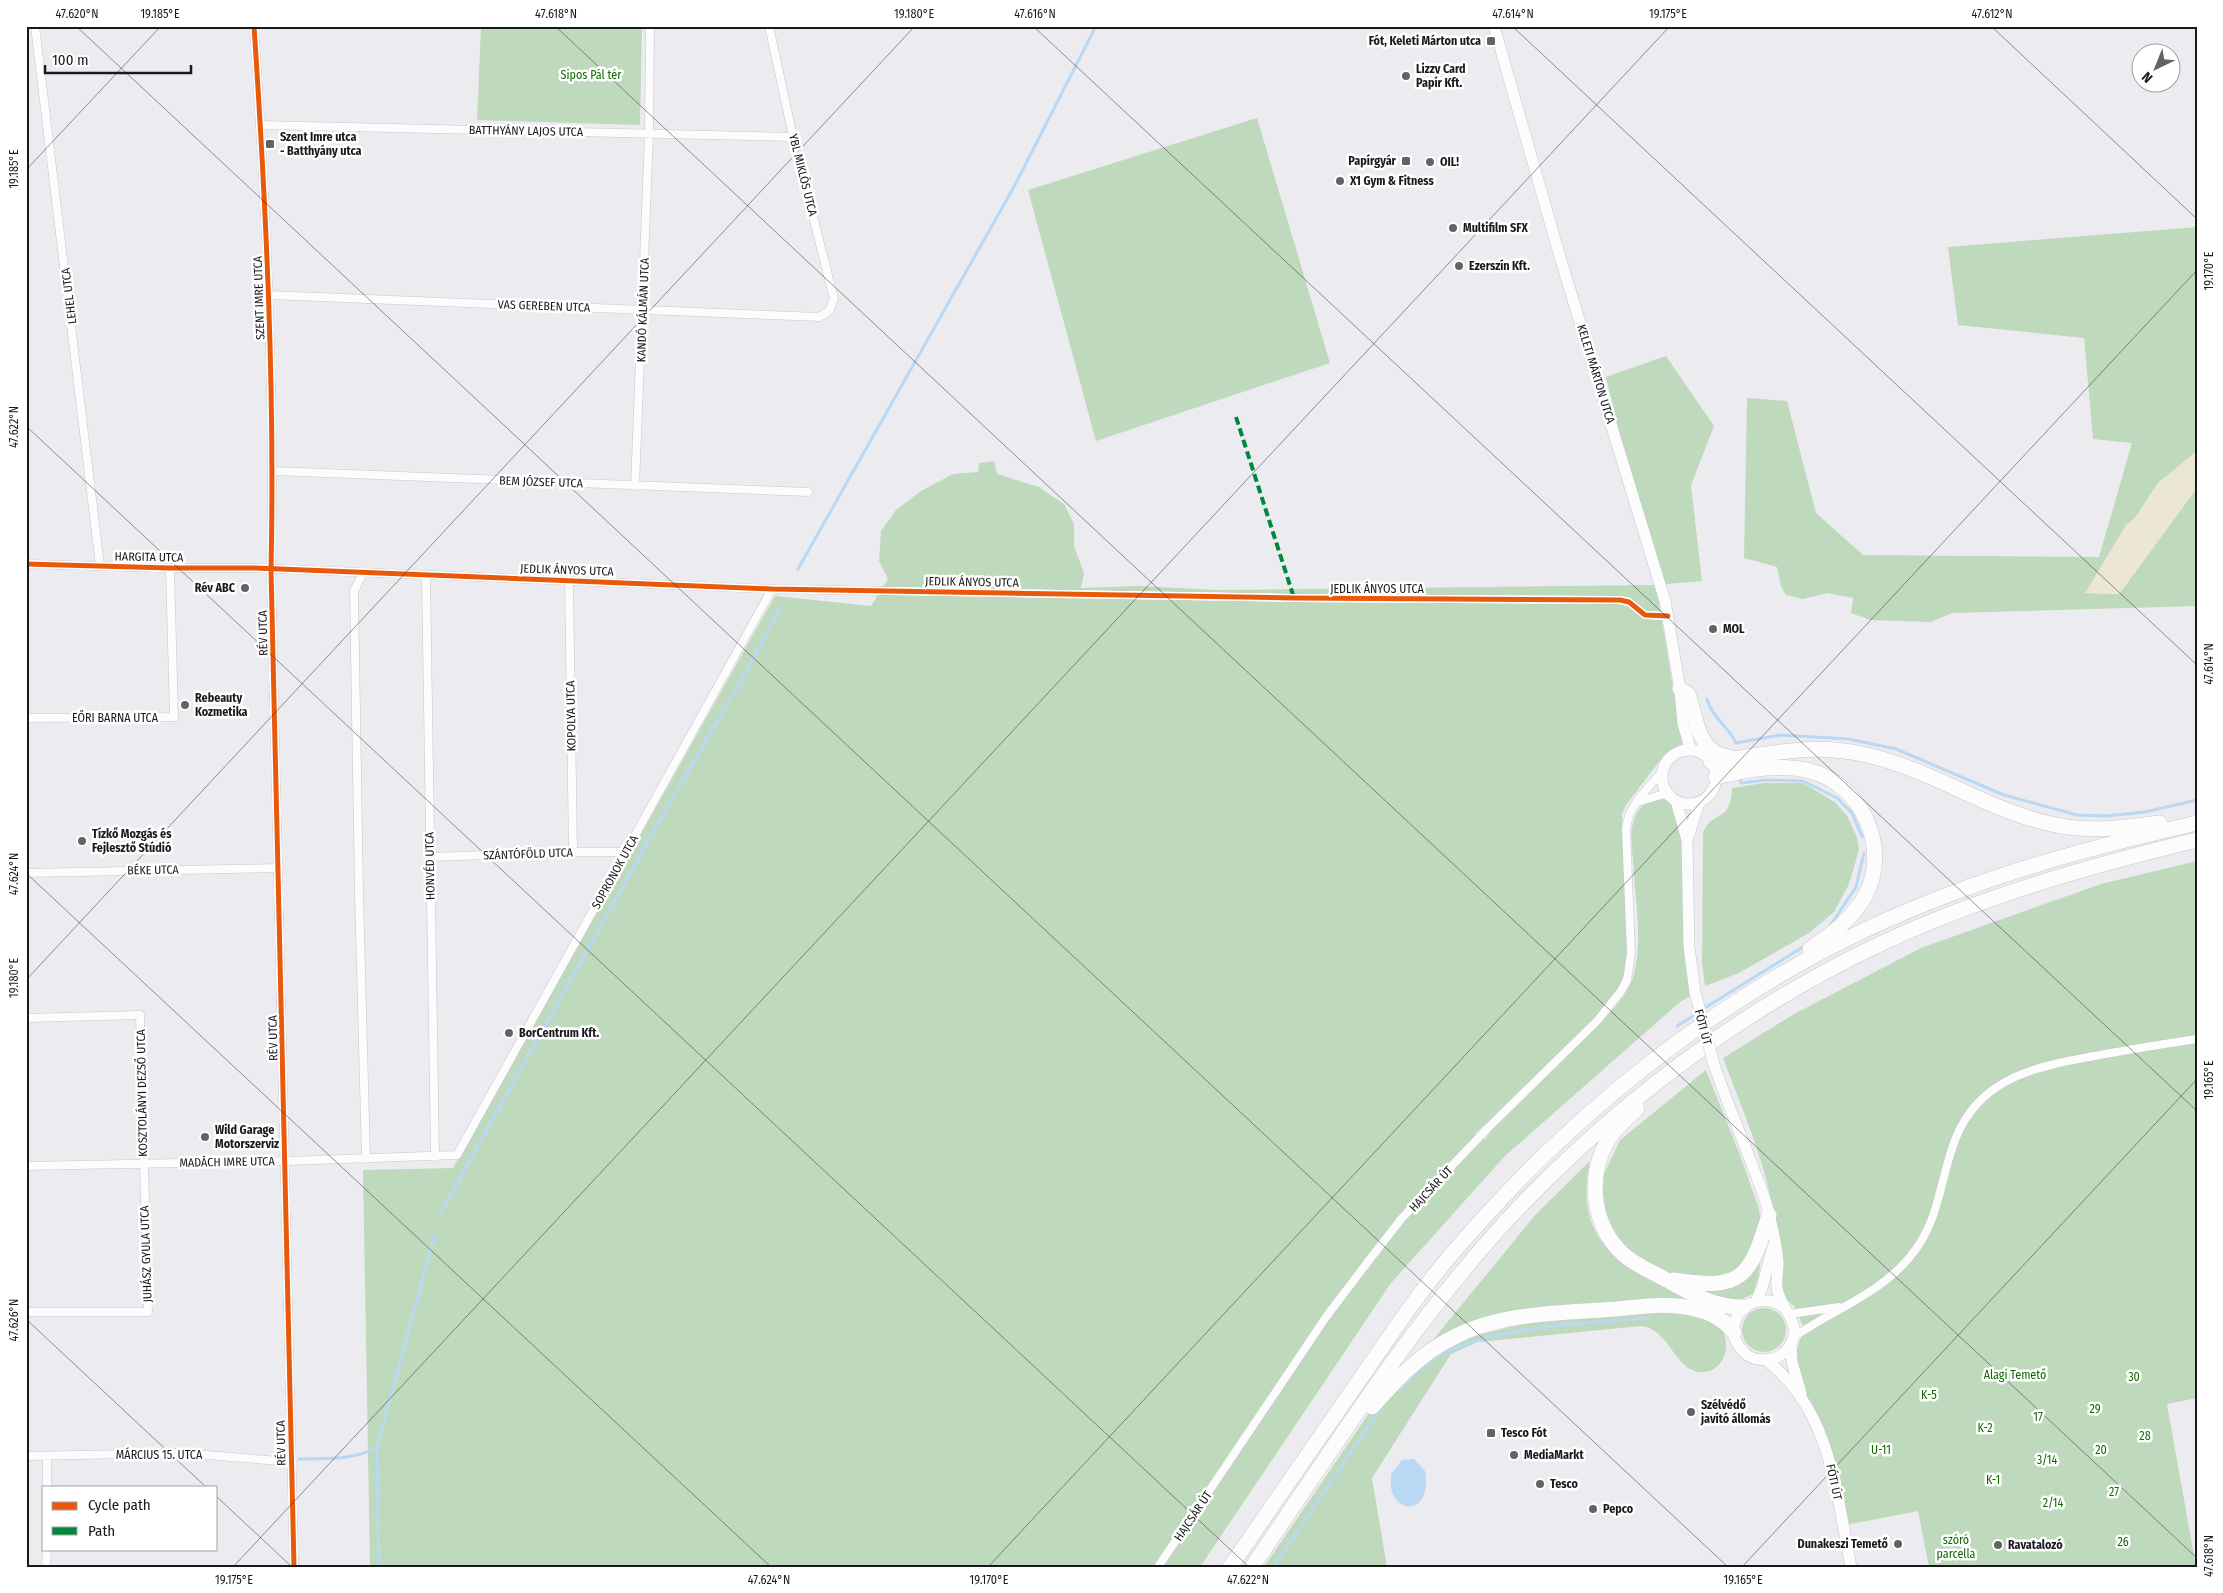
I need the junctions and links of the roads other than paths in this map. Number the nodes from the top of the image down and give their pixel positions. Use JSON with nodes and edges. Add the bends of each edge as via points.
{"nodes":[{"id":1,"x":35,"y":26,"type":"edge"},
{"id":2,"x":254,"y":26,"type":"edge"},
{"id":3,"x":650,"y":26,"type":"edge"},
{"id":4,"x":769,"y":26,"type":"edge"},
{"id":5,"x":1494,"y":26,"type":"edge"},
{"id":6,"x":260,"y":126,"type":"junction"},
{"id":7,"x":649,"y":134,"type":"junction"},
{"id":8,"x":793,"y":137,"type":"junction"},
{"id":9,"x":269,"y":295,"type":"junction"},
{"id":10,"x":643,"y":311,"type":"junction"},
{"id":11,"x":819,"y":316,"type":"joint"},
{"id":12,"x":273,"y":471,"type":"junction"},
{"id":13,"x":635,"y":486,"type":"junction"},
{"id":14,"x":808,"y":492,"type":"dead end"},
{"id":15,"x":26,"y":564,"type":"edge"},
{"id":16,"x":100,"y":566,"type":"junction"},
{"id":17,"x":170,"y":568,"type":"junction"},
{"id":18,"x":271,"y":569,"type":"junction"},
{"id":19,"x":363,"y":573,"type":"junction"},
{"id":20,"x":426,"y":576,"type":"junction"},
{"id":21,"x":569,"y":580,"type":"junction"},
{"id":22,"x":772,"y":589,"type":"junction"},
{"id":23,"x":1668,"y":616,"type":"junction"},
{"id":24,"x":1680,"y":689,"type":"junction"},
{"id":25,"x":26,"y":718,"type":"edge"},
{"id":26,"x":1686,"y":751,"type":"junction"},
{"id":27,"x":1733,"y":759,"type":"junction"},
{"id":28,"x":1713,"y":769,"type":"junction"},
{"id":29,"x":1662,"y":772,"type":"junction"},
{"id":30,"x":1671,"y":797,"type":"junction"},
{"id":31,"x":1636,"y":803,"type":"junction"},
{"id":32,"x":1699,"y":803,"type":"junction"},
{"id":33,"x":2194,"y":823,"type":"edge"},
{"id":34,"x":1687,"y":840,"type":"junction"},
{"id":35,"x":2197,"y":840,"type":"edge"},
{"id":36,"x":573,"y":852,"type":"junction"},
{"id":37,"x":626,"y":852,"type":"junction"},
{"id":38,"x":429,"y":857,"type":"junction"},
{"id":39,"x":279,"y":868,"type":"junction"},
{"id":40,"x":26,"y":873,"type":"edge"},
{"id":41,"x":1784,"y":973,"type":"junction"},
{"id":42,"x":26,"y":1018,"type":"edge"},
{"id":43,"x":2197,"y":1039,"type":"edge"},
{"id":44,"x":1667,"y":1073,"type":"junction"},
{"id":45,"x":457,"y":1155,"type":"joint"},
{"id":46,"x":435,"y":1157,"type":"junction"},
{"id":47,"x":366,"y":1159,"type":"junction"},
{"id":48,"x":286,"y":1161,"type":"junction"},
{"id":49,"x":143,"y":1164,"type":"junction"},
{"id":50,"x":26,"y":1166,"type":"edge"},
{"id":51,"x":1768,"y":1214,"type":"junction"},
{"id":52,"x":1774,"y":1242,"type":"junction"},
{"id":53,"x":1663,"y":1278,"type":"junction"},
{"id":54,"x":1750,"y":1304,"type":"junction"},
{"id":55,"x":1843,"y":1306,"type":"junction"},
{"id":56,"x":1788,"y":1311,"type":"junction"},
{"id":57,"x":26,"y":1312,"type":"edge"},
{"id":58,"x":1734,"y":1332,"type":"junction"},
{"id":59,"x":1793,"y":1340,"type":"junction"},
{"id":60,"x":1766,"y":1360,"type":"junction"},
{"id":61,"x":1804,"y":1402,"type":"junction"},
{"id":62,"x":26,"y":1456,"type":"edge"},
{"id":63,"x":47,"y":1456,"type":"junction"},
{"id":64,"x":292,"y":1462,"type":"junction"},
{"id":65,"x":1320,"y":1467,"type":"junction"},
{"id":66,"x":47,"y":1486,"type":"edge"},
{"id":67,"x":47,"y":1550,"type":"edge"},
{"id":68,"x":46,"y":1567,"type":"edge"},
{"id":69,"x":294,"y":1567,"type":"edge"},
{"id":70,"x":1158,"y":1567,"type":"edge"},
{"id":71,"x":1230,"y":1567,"type":"edge"},
{"id":72,"x":1252,"y":1567,"type":"edge"},
{"id":73,"x":1850,"y":1567,"type":"edge"}],
"edges":[{"from":1,"to":16,"type":"street","name":"LEHEL UTCA"},
{"from":2,"to":6,"type":"street","name":"SZENT IMRE UTCA"},
{"from":3,"to":7,"type":"street"},
{"from":4,"to":8,"type":"street","name":"YBL MIKLÓS UTCA"},
{"from":5,"to":23,"type":"main road","name":"KELETI MÁRTON UTCA"},
{"from":6,"to":7,"type":"street","name":"BATTHYÁNY LAJOS UTCA"},
{"from":6,"to":9,"type":"street","name":"SZENT IMRE UTCA"},
{"from":7,"to":8,"type":"street","name":"BATTHYÁNY LAJOS UTCA"},
{"from":7,"to":10,"type":"street","name":"KANDÓ KÁLMÁN UTCA"},
{"from":8,"to":11,"type":"street","name":"YBL MIKLÓS UTCA","via":[[834,300],[829,311]]},
{"from":9,"to":10,"type":"street","name":"VAS GEREBEN UTCA"},
{"from":9,"to":12,"type":"street","name":"SZENT IMRE UTCA"},
{"from":10,"to":11,"type":"street","name":"VAS GEREBEN UTCA"},
{"from":10,"to":13,"type":"street","name":"KANDÓ KÁLMÁN UTCA"},
{"from":12,"to":13,"type":"street","name":"BEM JÓZSEF UTCA"},
{"from":12,"to":18,"type":"street","name":"SZENT IMRE UTCA"},
{"from":13,"to":14,"type":"street","name":"BEM JÓZSEF UTCA"},
{"from":15,"to":16,"type":"street","name":"HARGITA UTCA"},
{"from":16,"to":17,"type":"street","name":"HARGITA UTCA"},
{"from":17,"to":18,"type":"street","name":"HARGITA UTCA"},
{"from":17,"to":25,"type":"street","name":"EŐRI BARNA UTCA","via":[[174,718]]},
{"from":18,"to":19,"type":"street","name":"JEDLIK ÁNYOS UTCA"},
{"from":18,"to":39,"type":"street","name":"RÉV UTCA"},
{"from":19,"to":20,"type":"street","name":"JEDLIK ÁNYOS UTCA"},
{"from":19,"to":47,"type":"street","via":[[354,591]]},
{"from":20,"to":21,"type":"street","name":"JEDLIK ÁNYOS UTCA"},
{"from":20,"to":38,"type":"street","name":"HONVÉD UTCA"},
{"from":21,"to":22,"type":"street","name":"JEDLIK ÁNYOS UTCA"},
{"from":21,"to":36,"type":"street","name":"KOPOLYA UTCA"},
{"from":22,"to":23,"type":"street","name":"JEDLIK ÁNYOS UTCA","via":[[1620,600],[1645,615]]},
{"from":22,"to":37,"type":"street","name":"SOPRONOK UTCA"},
{"from":23,"to":24,"type":"main road","name":"KELETI MÁRTON UTCA"},
{"from":24,"to":26,"type":"main road","name":"KELETI MÁRTON UTCA"},
{"from":24,"to":27,"type":"highway","via":[[1688,694],[1704,742],[1720,755]]},
{"from":26,"to":28,"type":"main road","via":[[1706,756]]},
{"from":26,"to":29,"type":"main road","via":[[1670,757]]},
{"from":27,"to":28,"type":"highway"},
{"from":27,"to":33,"type":"highway","via":[[1808,748],[1843,751],[1901,766],[1998,807],[2048,824],[2104,830],[2160,823]]},
{"from":28,"to":32,"type":"main road","via":[[1714,786]]},
{"from":28,"to":41,"type":"highway","via":[[1787,767],[1810,771],[1838,784],[1867,819],[1874,860],[1865,896],[1838,929]]},
{"from":29,"to":30,"type":"main road","via":[[1662,781]]},
{"from":29,"to":31,"type":"street","name":"HAJCSÁR ÚT"},
{"from":30,"to":31,"type":"street"},
{"from":30,"to":32,"type":"main road","via":[[1682,804]]},
{"from":30,"to":34,"type":"main road"},
{"from":31,"to":70,"type":"street","name":"HAJCSÁR ÚT","via":[[1626,824],[1631,953],[1621,991],[1598,1020],[1415,1204],[1370,1259],[1321,1325]]},
{"from":32,"to":34,"type":"main road","name":"FÓTI ÚT"},
{"from":33,"to":41,"type":"highway","via":[[2034,865],[1951,893],[1868,929]]},
{"from":34,"to":51,"type":"main road","name":"FÓTI ÚT","bridge":true,"via":[[1689,947],[1695,992],[1714,1065]]},
{"from":35,"to":44,"type":"highway","via":[[2042,882],[1881,944],[1761,1009]]},
{"from":36,"to":37,"type":"street","name":"SZÁNTÓFÖLD UTCA"},
{"from":36,"to":38,"type":"street","name":"SZÁNTÓFÖLD UTCA"},
{"from":37,"to":45,"type":"street","name":"SOPRONOK UTCA"},
{"from":38,"to":46,"type":"street","name":"HONVÉD UTCA"},
{"from":39,"to":40,"type":"street","name":"BÉKE UTCA"},
{"from":39,"to":48,"type":"street","name":"RÉV UTCA"},
{"from":41,"to":71,"type":"highway","via":[[1715,1014],[1648,1064],[1573,1126],[1523,1175],[1449,1257],[1408,1309]]},
{"from":42,"to":49,"type":"street","name":"KOSZTOLÁNYI DEZSŐ UTCA","via":[[140,1015]]},
{"from":43,"to":55,"type":"street","via":[[2050,1064],[2018,1074],[1994,1088],[1975,1107],[1955,1140],[1937,1208],[1920,1244],[1883,1284]]},
{"from":44,"to":53,"type":"highway","via":[[1651,1096],[1626,1119],[1606,1144],[1595,1189],[1598,1214],[1615,1245],[1636,1264]]},
{"from":44,"to":65,"type":"highway","via":[[1598,1130],[1508,1220],[1423,1321]]},
{"from":45,"to":46,"type":"street","name":"MADÁCH IMRE UTCA"},
{"from":46,"to":47,"type":"street","name":"MADÁCH IMRE UTCA"},
{"from":47,"to":48,"type":"street","name":"MADÁCH IMRE UTCA"},
{"from":48,"to":49,"type":"street","name":"MADÁCH IMRE UTCA"},
{"from":48,"to":64,"type":"street","name":"RÉV UTCA"},
{"from":49,"to":50,"type":"street","name":"MADÁCH IMRE UTCA"},
{"from":49,"to":57,"type":"street","name":"JUHÁSZ GYULA UTCA","via":[[148,1312]]},
{"from":51,"to":52,"type":"main road","name":"FÓTI ÚT"},
{"from":51,"to":53,"type":"highway","via":[[1753,1260],[1736,1277],[1710,1285]]},
{"from":52,"to":54,"type":"main road","via":[[1762,1288]]},
{"from":52,"to":56,"type":"main road","name":"FÓTI ÚT","via":[[1778,1291]]},
{"from":53,"to":54,"type":"highway","via":[[1715,1304]]},
{"from":54,"to":56,"type":"main road","via":[[1772,1300]]},
{"from":54,"to":58,"type":"main road","via":[[1736,1318]]},
{"from":55,"to":56,"type":"street"},
{"from":55,"to":59,"type":"street"},
{"from":56,"to":59,"type":"main road","via":[[1794,1324]]},
{"from":58,"to":60,"type":"main road","via":[[1743,1351]]},
{"from":58,"to":65,"type":"highway","via":[[1718,1317],[1707,1312],[1669,1305],[1542,1314],[1477,1328],[1444,1342],[1400,1376]]},
{"from":59,"to":60,"type":"main road","via":[[1781,1356]]},
{"from":59,"to":61,"type":"main road","via":[[1792,1362]]},
{"from":60,"to":61,"type":"main road","via":[[1784,1374]]},
{"from":61,"to":73,"type":"main road","name":"FÓTI ÚT","via":[[1817,1425],[1831,1464]]},
{"from":62,"to":63,"type":"street","name":"MÁRCIUS 15. UTCA"},
{"from":63,"to":64,"type":"street","name":"MÁRCIUS 15. UTCA","via":[[182,1453]]},
{"from":63,"to":66,"type":"street"},
{"from":64,"to":69,"type":"street","name":"RÉV UTCA"},
{"from":65,"to":72,"type":"highway"},
{"from":67,"to":68,"type":"street"}]}
